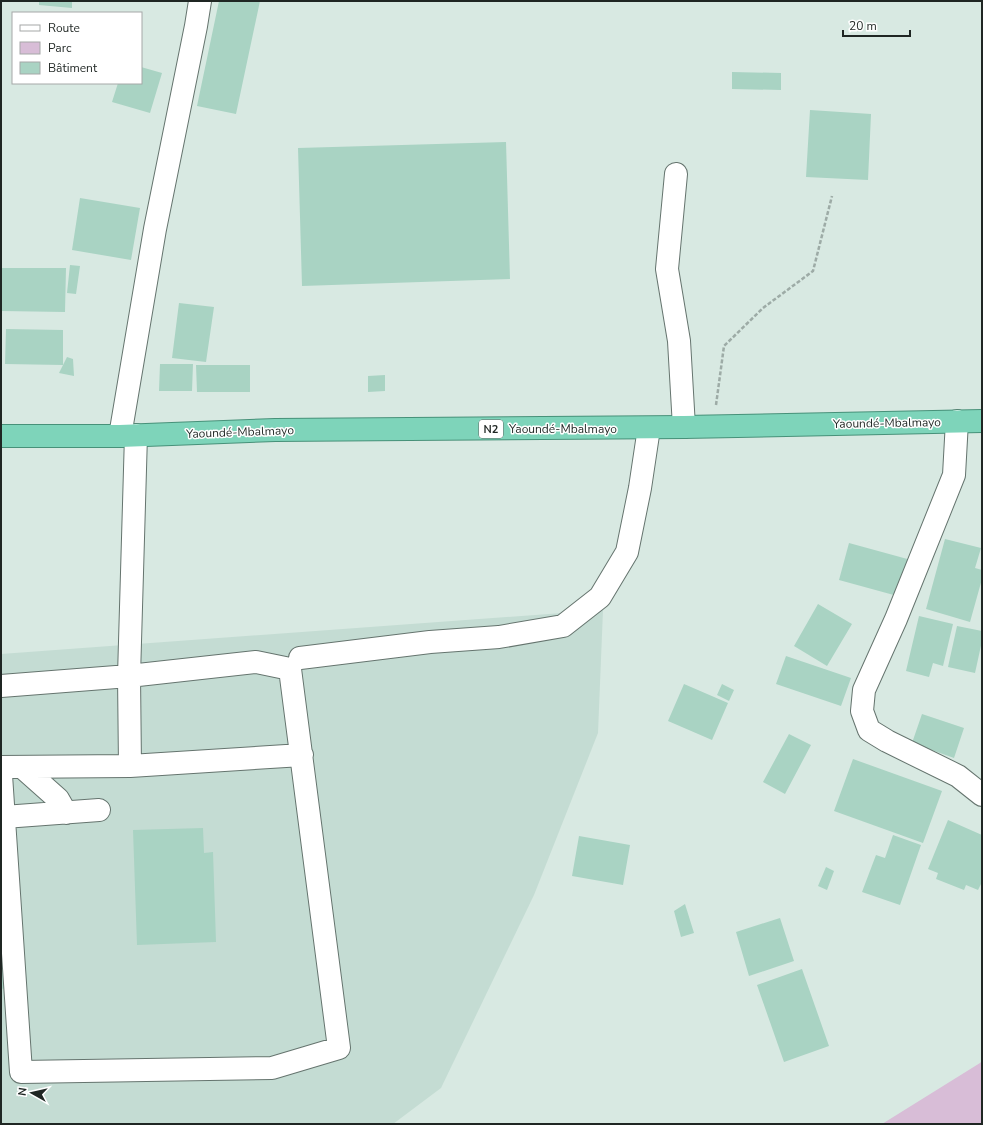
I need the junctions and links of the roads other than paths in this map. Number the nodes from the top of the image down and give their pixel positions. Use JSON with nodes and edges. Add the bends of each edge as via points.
{"nodes":[{"id":1,"x":200,"y":1,"type":"edge"},
{"id":2,"x":676,"y":174,"type":"dead end"},
{"id":3,"x":957,"y":421,"type":"junction"},
{"id":4,"x":982,"y":421,"type":"edge"},
{"id":5,"x":649,"y":428,"type":"junction"},
{"id":6,"x":684,"y":428,"type":"junction"},
{"id":7,"x":1,"y":436,"type":"edge"},
{"id":8,"x":128,"y":436,"type":"junction"},
{"id":9,"x":300,"y":658,"type":"dead end"},
{"id":10,"x":129,"y":676,"type":"junction"},
{"id":11,"x":1,"y":686,"type":"edge"},
{"id":12,"x":302,"y":755,"type":"junction"},
{"id":13,"x":130,"y":766,"type":"junction"},
{"id":14,"x":12,"y":767,"type":"edge"},
{"id":15,"x":1,"y":775,"type":"edge"},
{"id":16,"x":982,"y":795,"type":"edge"},
{"id":17,"x":99,"y":810,"type":"dead end"},
{"id":18,"x":66,"y":813,"type":"junction"},
{"id":19,"x":4,"y":817,"type":"junction"}],
"edges":[{"from":1,"to":8,"type":"street","via":[[155,229]]},
{"from":2,"to":6,"type":"street","via":[[667,269],[679,341]]},
{"from":3,"to":4,"type":"highway","name":"Yaoundé-Mbalmayo","number":"N2"},
{"from":3,"to":6,"type":"highway","name":"Yaoundé-Mbalmayo","number":"N2"},
{"from":3,"to":16,"type":"street","via":[[954,475],[896,619],[864,690],[862,711],[869,730],[958,776]]},
{"from":5,"to":6,"type":"highway","name":"Yaoundé-Mbalmayo","number":"N2"},
{"from":5,"to":8,"type":"highway","name":"Yaoundé-Mbalmayo","number":"N2","via":[[275,430]]},
{"from":5,"to":9,"type":"street","via":[[627,552],[600,598],[563,626],[499,637],[430,642]]},
{"from":7,"to":8,"type":"highway","name":"Yaoundé-Mbalmayo","number":"N2"},
{"from":8,"to":10,"type":"street"},
{"from":10,"to":11,"type":"street"},
{"from":10,"to":12,"type":"street","via":[[256,662],[290,669]]},
{"from":10,"to":13,"type":"street"},
{"from":12,"to":13,"type":"street"},
{"from":12,"to":19,"type":"street","via":[[339,1048],[272,1068],[21,1072]]},
{"from":13,"to":14,"type":"street"},
{"from":14,"to":18,"type":"street","via":[[58,800]]},
{"from":15,"to":19,"type":"street"},
{"from":17,"to":18,"type":"street"},
{"from":18,"to":19,"type":"street"}]}
